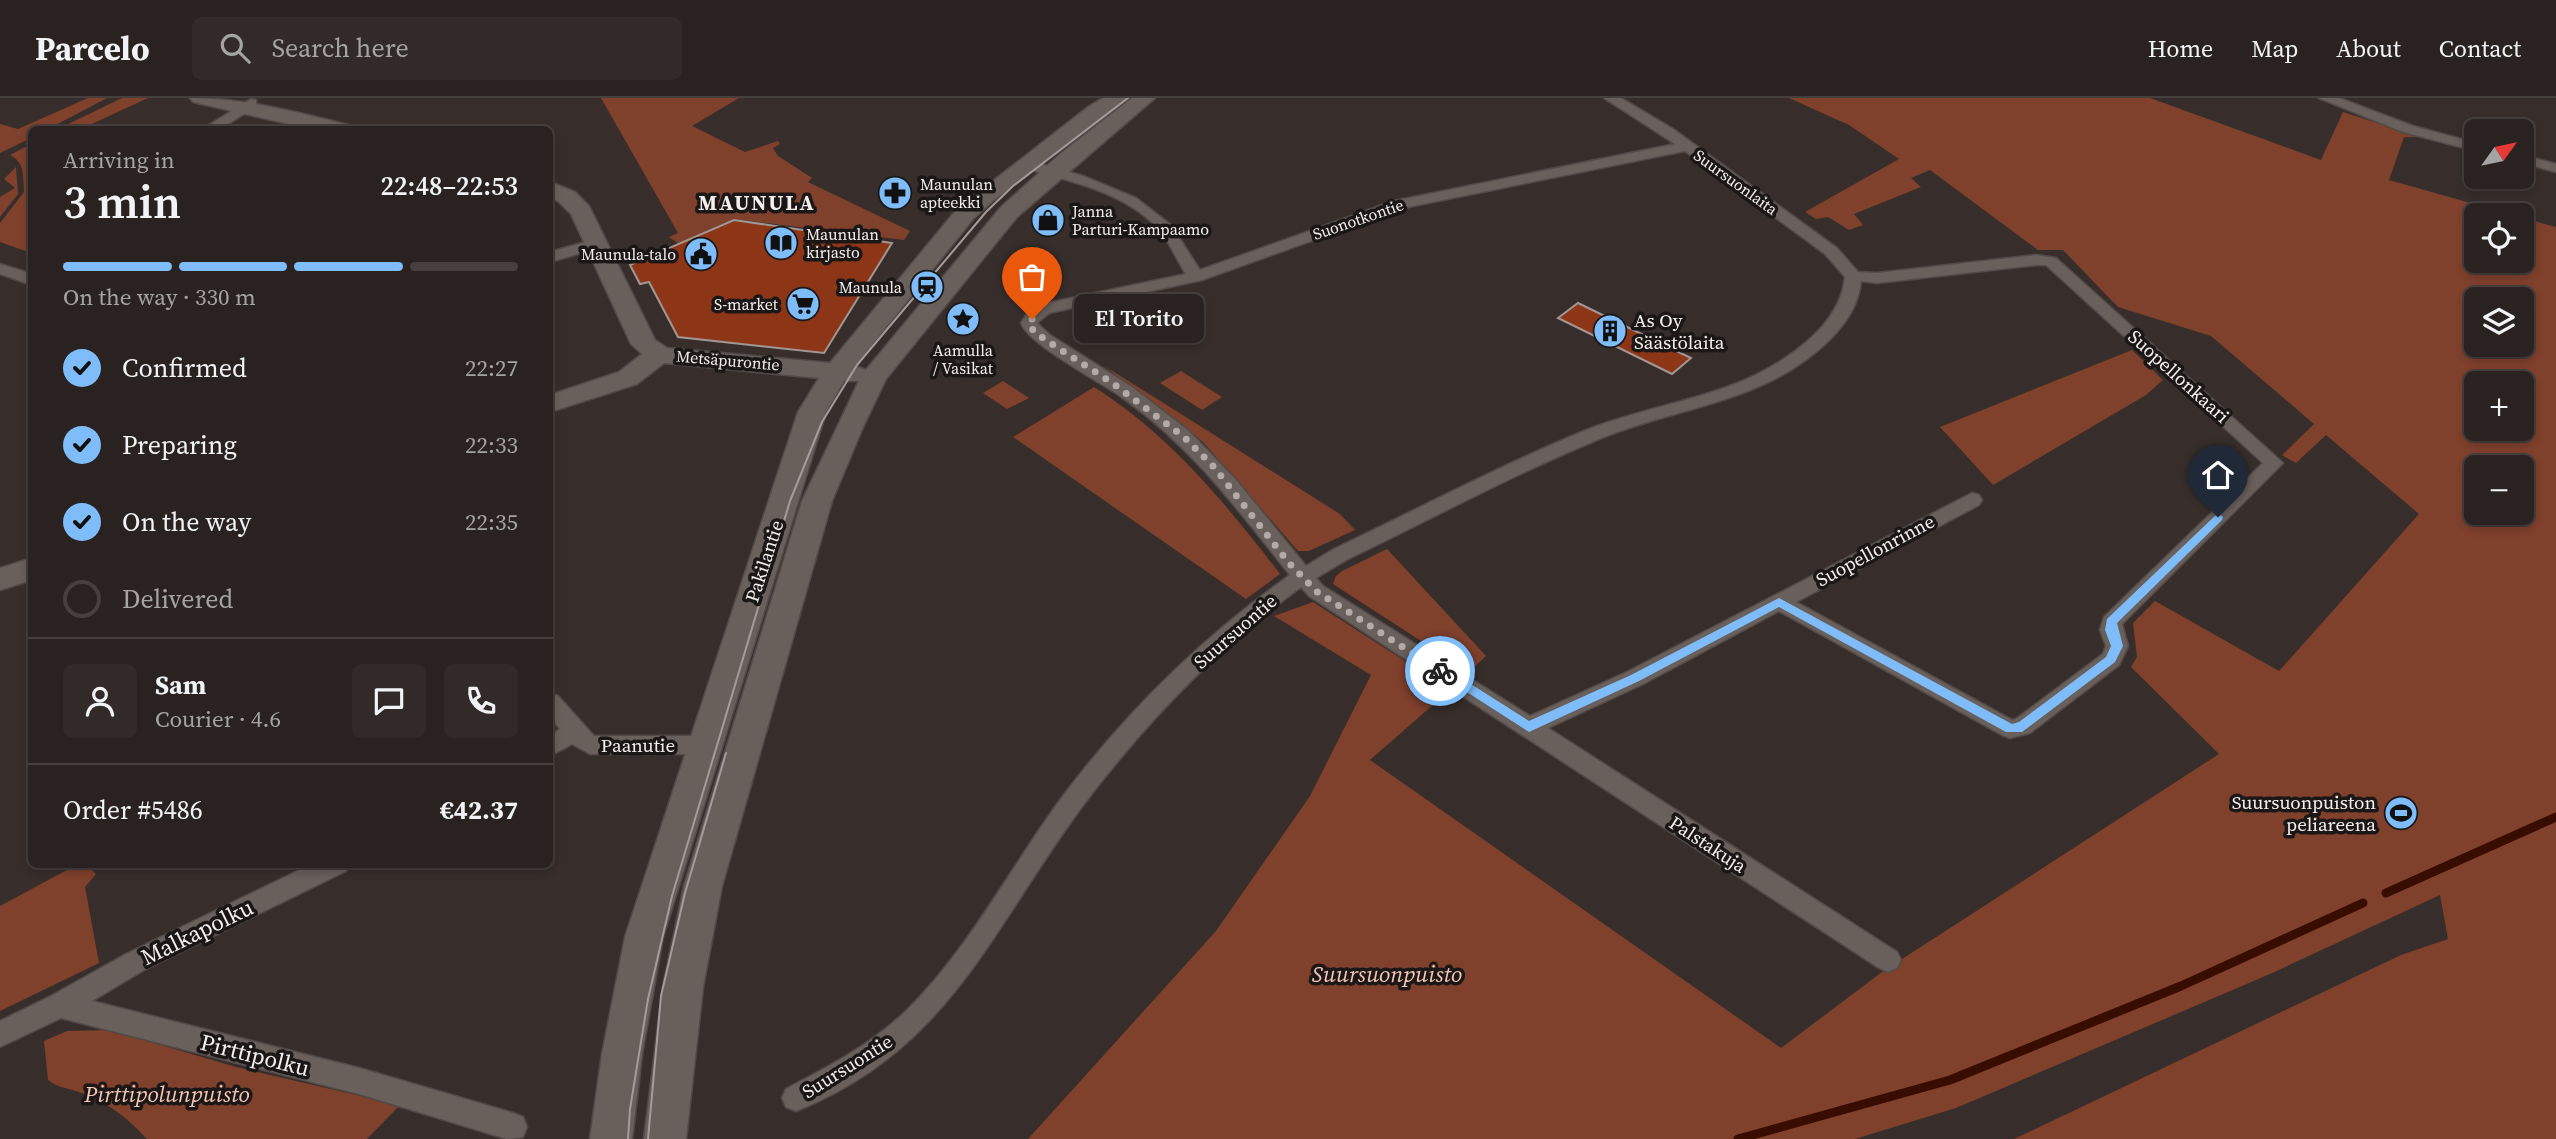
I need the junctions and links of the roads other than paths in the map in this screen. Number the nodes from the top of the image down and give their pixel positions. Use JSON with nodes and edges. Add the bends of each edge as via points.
{"nodes":[{"id":1,"x":200,"y":98,"type":"edge"},
{"id":2,"x":1118,"y":98,"type":"edge"},
{"id":3,"x":1146,"y":98,"type":"edge"},
{"id":4,"x":1611,"y":98,"type":"edge"},
{"id":5,"x":2332,"y":99,"type":"edge"},
{"id":6,"x":241,"y":103,"type":"edge"},
{"id":7,"x":213,"y":126,"type":"edge"},
{"id":8,"x":326,"y":126,"type":"edge"},
{"id":9,"x":2464,"y":144,"type":"edge"},
{"id":10,"x":1687,"y":146,"type":"junction"},
{"id":11,"x":2534,"y":162,"type":"edge"},
{"id":12,"x":1026,"y":164,"type":"junction"},
{"id":13,"x":2556,"y":168,"type":"edge"},
{"id":14,"x":1053,"y":172,"type":"junction"},
{"id":15,"x":553,"y":190,"type":"edge"},
{"id":16,"x":596,"y":244,"type":"junction"},
{"id":17,"x":553,"y":256,"type":"edge"},
{"id":18,"x":0,"y":269,"type":"edge"},
{"id":19,"x":1853,"y":276,"type":"junction"},
{"id":20,"x":1196,"y":277,"type":"junction"},
{"id":21,"x":28,"y":279,"type":"edge"},
{"id":22,"x":659,"y":354,"type":"junction"},
{"id":23,"x":838,"y":372,"type":"junction"},
{"id":24,"x":874,"y":377,"type":"junction"},
{"id":25,"x":553,"y":403,"type":"edge"},
{"id":26,"x":1972,"y":500,"type":"dead end"},
{"id":27,"x":28,"y":570,"type":"edge"},
{"id":28,"x":1302,"y":576,"type":"junction"},
{"id":29,"x":0,"y":579,"type":"edge"},
{"id":30,"x":1779,"y":602,"type":"junction"},
{"id":31,"x":553,"y":706,"type":"edge"},
{"id":32,"x":1529,"y":727,"type":"junction"},
{"id":33,"x":574,"y":731,"type":"junction"},
{"id":34,"x":553,"y":745,"type":"edge"},
{"id":35,"x":704,"y":745,"type":"junction"},
{"id":36,"x":329,"y":868,"type":"edge"},
{"id":37,"x":1888,"y":960,"type":"dead end"},
{"id":38,"x":60,"y":1005,"type":"junction"},
{"id":39,"x":0,"y":1034,"type":"edge"},
{"id":40,"x":796,"y":1098,"type":"dead end"},
{"id":41,"x":513,"y":1127,"type":"dead end"},
{"id":42,"x":611,"y":1139,"type":"edge"},
{"id":43,"x":666,"y":1139,"type":"edge"}],
"edges":[{"from":1,"to":6,"type":"main road"},
{"from":2,"to":12,"type":"main road","name":"Pakilantie"},
{"from":3,"to":14,"type":"main road","name":"Pakilantie"},
{"from":4,"to":10,"type":"street","name":"Suursuonlaita"},
{"from":5,"to":9,"type":"street","via":[[2408,129]]},
{"from":6,"to":7,"type":"street"},
{"from":6,"to":8,"type":"main road"},
{"from":10,"to":19,"type":"street","name":"Suursuonlaita","via":[[1831,251]]},
{"from":10,"to":20,"type":"street","name":"Suonotkontie","via":[[1385,208]]},
{"from":11,"to":13,"type":"street"},
{"from":12,"to":14,"type":"street"},
{"from":12,"to":23,"type":"main road","name":"Pakilantie","via":[[965,214]]},
{"from":14,"to":20,"type":"street","via":[[1104,188],[1155,218]]},
{"from":14,"to":24,"type":"main road","name":"Pakilantie","via":[[1009,212]]},
{"from":15,"to":16,"type":"main road","name":"Metsäpurontie","via":[[581,211]]},
{"from":16,"to":17,"type":"street"},
{"from":16,"to":22,"type":"main road","name":"Metsäpurontie","via":[[644,344]]},
{"from":18,"to":21,"type":"street"},
{"from":19,"to":28,"type":"street","name":"Suursuontie","via":[[1837,322],[1783,367],[1727,393],[1591,435]]},
{"from":19,"to":30,"type":"street","name":"Suopellonkaari","via":[[1877,278],[2050,261],[2274,463],[2111,622],[2117,646],[2111,659],[2022,727],[2010,729]]},
{"from":20,"to":28,"type":"street","name":"Suonotkontie","via":[[1044,309],[1029,323],[1149,409],[1200,452]]},
{"from":22,"to":23,"type":"main road","name":"Metsäpurontie"},
{"from":22,"to":25,"type":"main road","via":[[628,378]]},
{"from":23,"to":24,"type":"main road","name":"Metsäpurontie"},
{"from":23,"to":35,"type":"main road","name":"Pakilantie","via":[[818,401],[804,434]]},
{"from":24,"to":43,"type":"main road","name":"Pakilantie","via":[[817,501],[703,886],[682,987]]},
{"from":26,"to":30,"type":"street","name":"Suopellonrinne"},
{"from":27,"to":29,"type":"main road"},
{"from":28,"to":32,"type":"street","via":[[1316,591]]},
{"from":28,"to":40,"type":"street","name":"Suursuontie","via":[[1241,624],[1140,719],[1105,759],[1045,840],[964,964],[915,1020],[874,1054]]},
{"from":30,"to":32,"type":"street","via":[[1635,678]]},
{"from":31,"to":33,"type":"street","name":"Paanutie"},
{"from":32,"to":37,"type":"street","name":"Palstakuja"},
{"from":33,"to":34,"type":"street"},
{"from":33,"to":35,"type":"street","name":"Paanutie","via":[[590,745]]},
{"from":35,"to":42,"type":"main road","name":"Pakilantie","via":[[644,937]]},
{"from":36,"to":38,"type":"street","name":"Malkapolku","via":[[135,962]]},
{"from":38,"to":39,"type":"street"},
{"from":38,"to":41,"type":"street","name":"Pirttipolku","via":[[359,1081]]}]}
